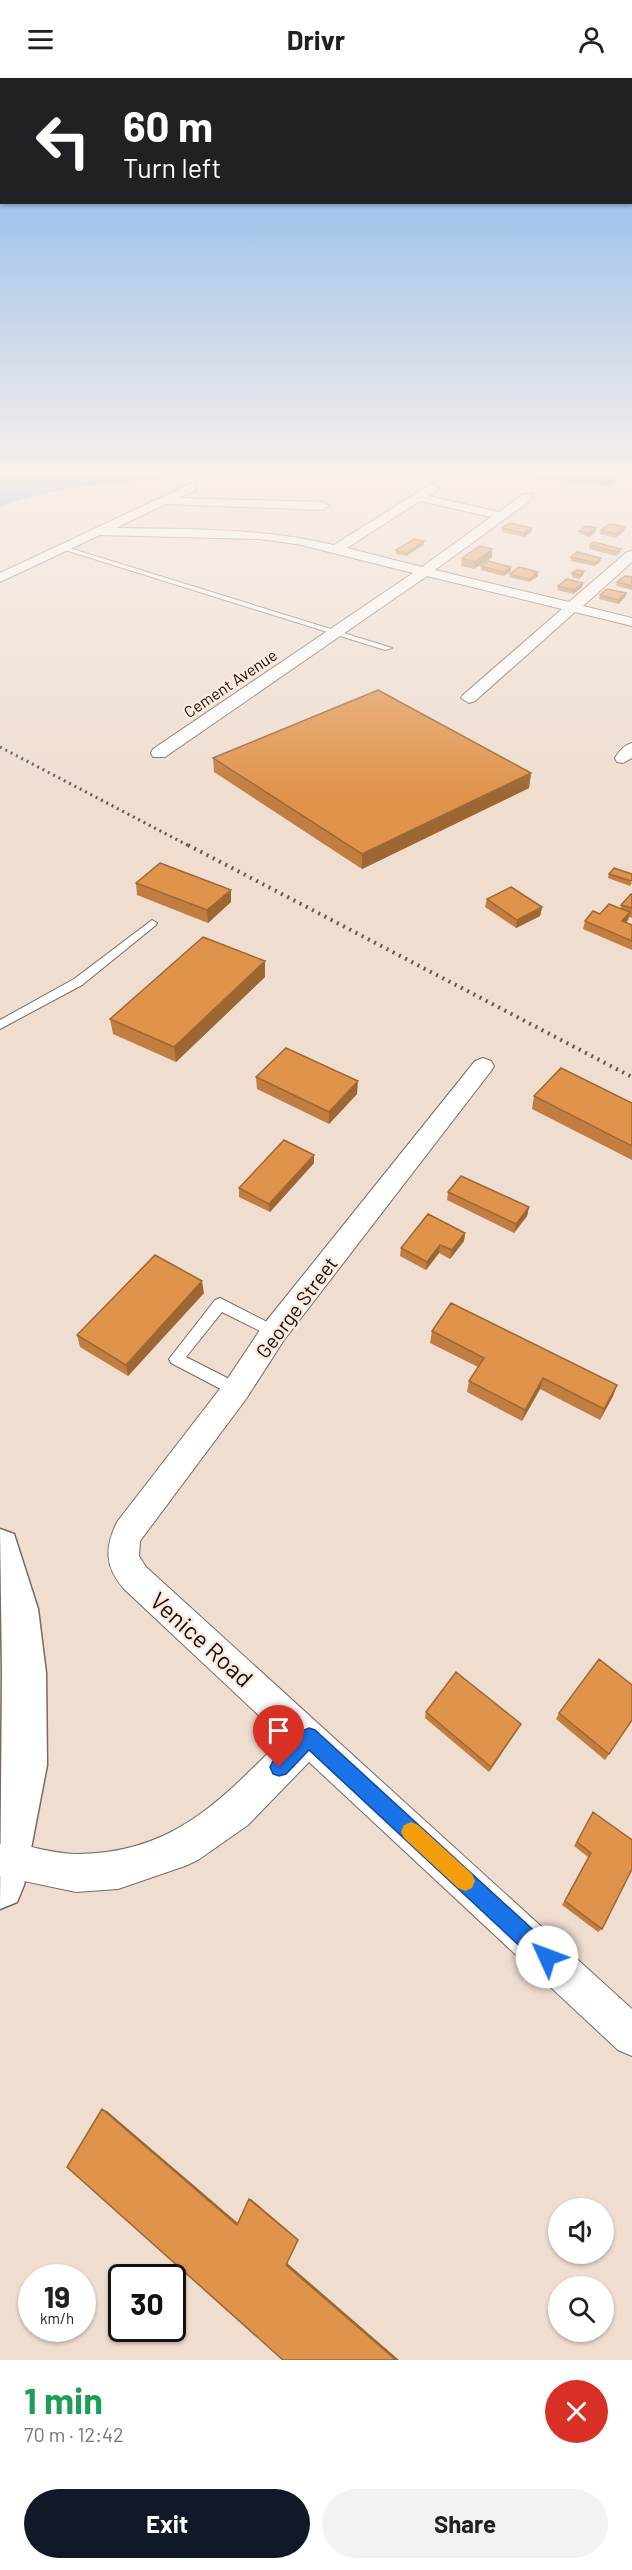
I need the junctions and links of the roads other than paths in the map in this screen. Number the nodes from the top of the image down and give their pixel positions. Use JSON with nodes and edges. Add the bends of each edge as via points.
{"nodes":[{"id":1,"x":171,"y":581,"type":"edge"},
{"id":2,"x":410,"y":581,"type":"edge"},
{"id":3,"x":471,"y":581,"type":"edge"},
{"id":4,"x":601,"y":581,"type":"edge"},
{"id":5,"x":572,"y":607,"type":"junction"},
{"id":6,"x":632,"y":622,"type":"edge"},
{"id":7,"x":336,"y":633,"type":"junction"},
{"id":8,"x":388,"y":648,"type":"dead end"},
{"id":9,"x":469,"y":698,"type":"dead end"},
{"id":10,"x":159,"y":753,"type":"dead end"},
{"id":11,"x":152,"y":923,"type":"dead end"},
{"id":12,"x":0,"y":1025,"type":"edge"},
{"id":13,"x":483,"y":1066,"type":"dead end"},
{"id":14,"x":274,"y":1332,"type":"junction"},
{"id":15,"x":236,"y":1390,"type":"junction"},
{"id":16,"x":0,"y":1548,"type":"edge"},
{"id":17,"x":123,"y":1555,"type":"joint"},
{"id":18,"x":309,"y":1737,"type":"junction"},
{"id":19,"x":3,"y":1872,"type":"edge"},
{"id":20,"x":632,"y":2036,"type":"edge"}],
"edges":[{"from":1,"to":7,"type":"lane"},
{"from":2,"to":7,"type":"street","name":"Cement Avenue"},
{"from":3,"to":5,"type":"street"},
{"from":4,"to":5,"type":"street"},
{"from":5,"to":6,"type":"street"},
{"from":5,"to":9,"type":"street"},
{"from":7,"to":8,"type":"lane"},
{"from":7,"to":10,"type":"street","name":"Cement Avenue"},
{"from":11,"to":12,"type":"lane","via":[[78,982]]},
{"from":13,"to":14,"type":"street","name":"George Street"},
{"from":14,"to":15,"type":"street","name":"George Street"},
{"from":14,"to":15,"type":"lane","via":[[220,1304],[176,1359]]},
{"from":15,"to":17,"type":"street","name":"George Street","via":[[128,1532]]},
{"from":16,"to":19,"type":"main road","via":[[17,1609],[24,1673],[24,1765]]},
{"from":17,"to":18,"type":"street","name":"Venice Road","via":[[135,1578]]},
{"from":18,"to":19,"type":"street","via":[[235,1812],[184,1847],[118,1870]]},
{"from":18,"to":20,"type":"street","name":"Venice Road"}]}
